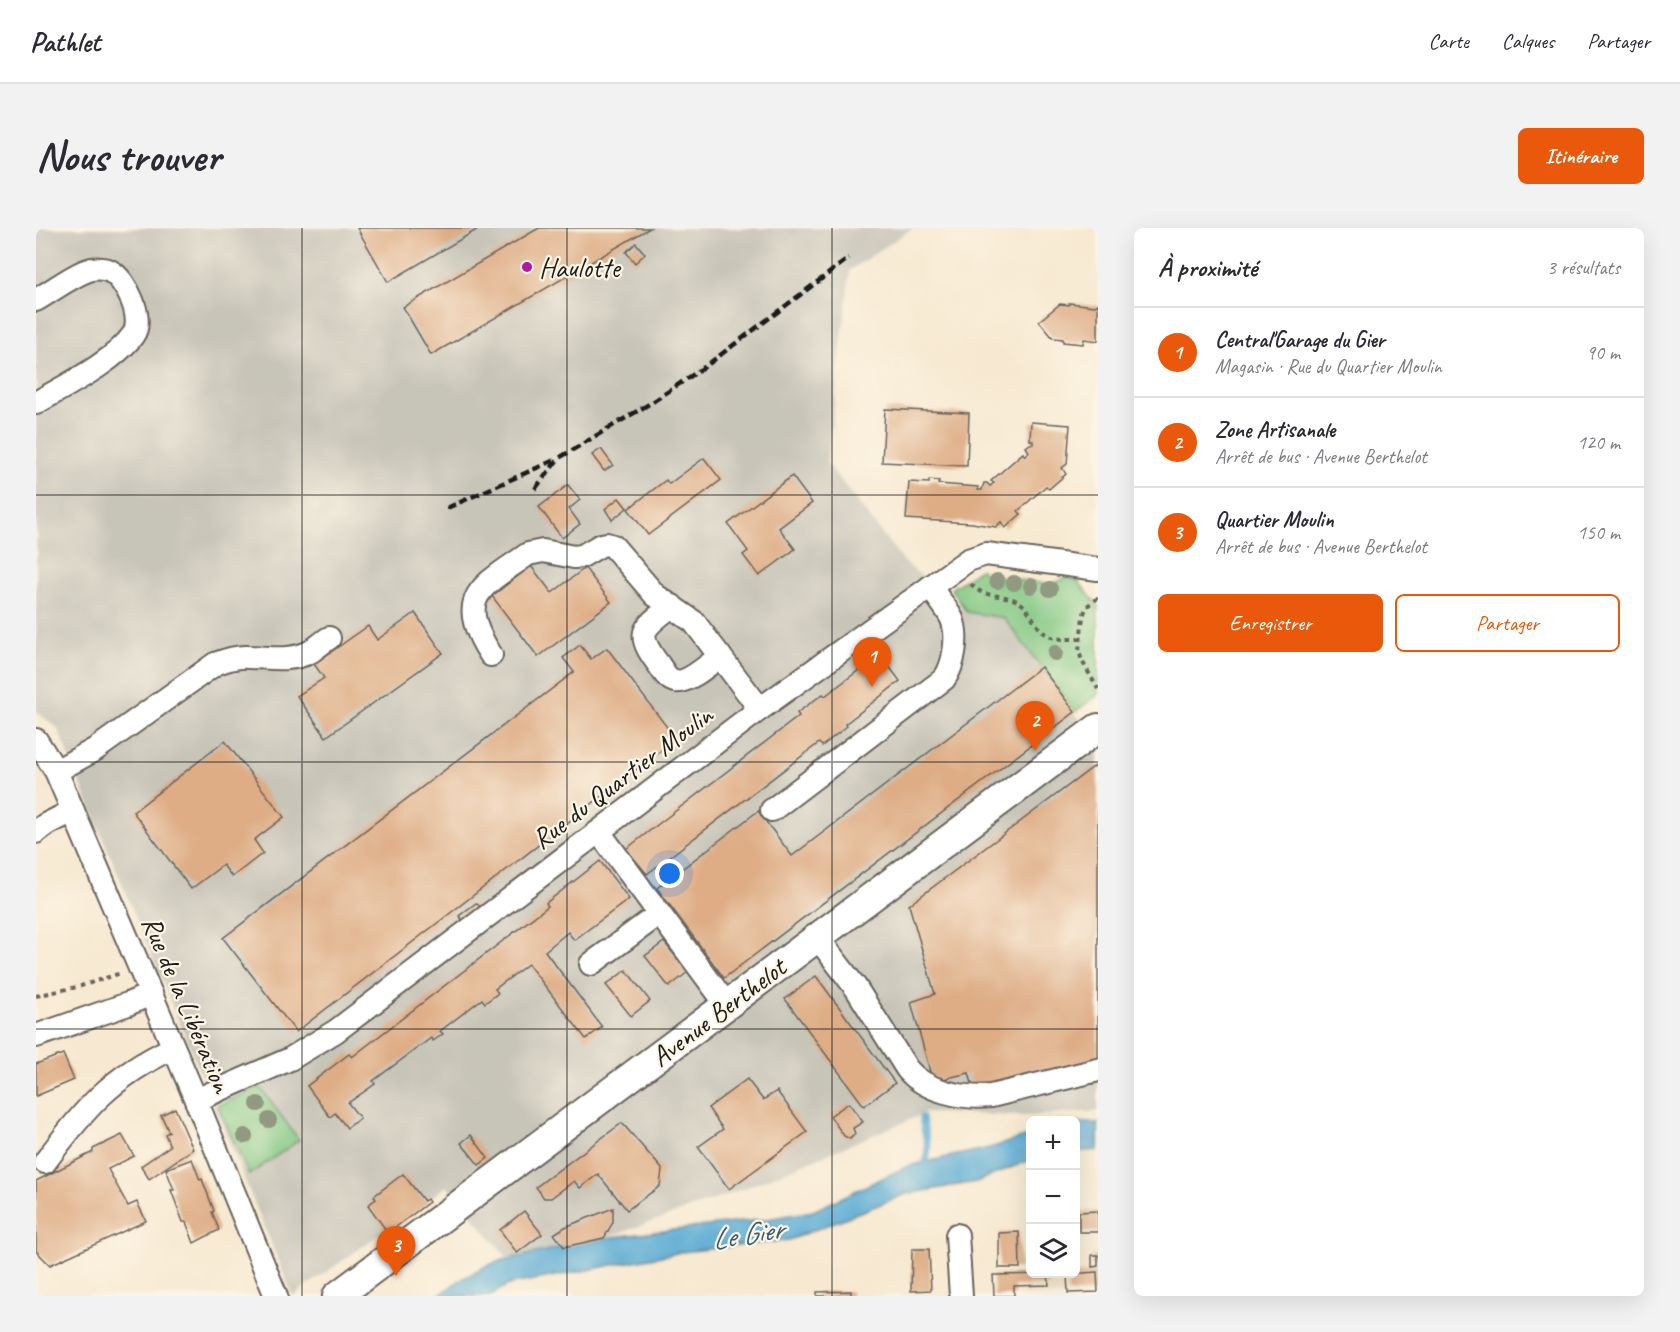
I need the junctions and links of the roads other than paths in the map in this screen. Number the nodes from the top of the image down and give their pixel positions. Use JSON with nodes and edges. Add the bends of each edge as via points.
{"nodes":[{"id":1,"x":36,"y":300,"type":"edge"},
{"id":2,"x":36,"y":403,"type":"edge"},
{"id":3,"x":1098,"y":569,"type":"edge"},
{"id":4,"x":930,"y":587,"type":"junction"},
{"id":5,"x":672,"y":606,"type":"junction"},
{"id":6,"x":329,"y":638,"type":"dead end"},
{"id":7,"x":491,"y":655,"type":"dead end"},
{"id":8,"x":720,"y":656,"type":"junction"},
{"id":9,"x":760,"y":709,"type":"junction"},
{"id":10,"x":1098,"y":728,"type":"edge"},
{"id":11,"x":36,"y":740,"type":"edge"},
{"id":12,"x":56,"y":771,"type":"junction"},
{"id":13,"x":772,"y":810,"type":"dead end"},
{"id":14,"x":73,"y":811,"type":"junction"},
{"id":15,"x":39,"y":828,"type":"edge"},
{"id":16,"x":599,"y":832,"type":"junction"},
{"id":17,"x":659,"y":914,"type":"junction"},
{"id":18,"x":818,"y":938,"type":"junction"},
{"id":19,"x":591,"y":964,"type":"dead end"},
{"id":20,"x":151,"y":994,"type":"junction"},
{"id":21,"x":727,"y":1005,"type":"junction"},
{"id":22,"x":36,"y":1036,"type":"edge"},
{"id":23,"x":173,"y":1048,"type":"junction"},
{"id":24,"x":1098,"y":1070,"type":"edge"},
{"id":25,"x":196,"y":1100,"type":"junction"},
{"id":26,"x":45,"y":1162,"type":"dead end"},
{"id":27,"x":957,"y":1235,"type":"dead end"},
{"id":28,"x":276,"y":1296,"type":"edge"},
{"id":29,"x":337,"y":1296,"type":"edge"},
{"id":30,"x":961,"y":1296,"type":"edge"}],
"edges":[{"from":1,"to":2,"type":"street","via":[[93,269],[109,270],[119,278],[139,319],[135,333],[117,352]]},
{"from":3,"to":4,"type":"street","name":"Rue du Quartier Moulin","via":[[986,554],[958,567]]},
{"from":4,"to":9,"type":"street","name":"Rue du Quartier Moulin"},
{"from":4,"to":13,"type":"street","via":[[952,620],[954,631],[950,671],[944,680]]},
{"from":5,"to":7,"type":"street","via":[[645,586],[613,546],[601,545],[574,557],[536,551],[483,586],[475,599],[474,626]]},
{"from":5,"to":8,"type":"street","via":[[694,622]]},
{"from":5,"to":8,"type":"street","via":[[652,621],[644,636],[647,650],[668,677],[682,681]]},
{"from":6,"to":12,"type":"street","via":[[297,656],[246,656],[215,664],[96,749]]},
{"from":8,"to":9,"type":"street"},
{"from":9,"to":16,"type":"street","name":"Rue du Quartier Moulin"},
{"from":10,"to":18,"type":"main road","name":"Avenue Berthelot"},
{"from":11,"to":12,"type":"street","name":"Rue de la Libération"},
{"from":12,"to":14,"type":"street","name":"Rue de la Libération"},
{"from":14,"to":15,"type":"street"},
{"from":14,"to":20,"type":"street","name":"Rue de la Libération"},
{"from":16,"to":17,"type":"street"},
{"from":16,"to":25,"type":"street","name":"Rue du Quartier Moulin","via":[[336,1031],[290,1059]]},
{"from":17,"to":19,"type":"street"},
{"from":17,"to":21,"type":"street"},
{"from":18,"to":21,"type":"main road","name":"Avenue Berthelot"},
{"from":18,"to":24,"type":"street","via":[[856,988],[907,1069],[926,1085],[983,1097]]},
{"from":20,"to":22,"type":"street"},
{"from":20,"to":23,"type":"street","name":"Rue de la Libération"},
{"from":21,"to":29,"type":"main road","name":"Avenue Berthelot"},
{"from":23,"to":25,"type":"street","name":"Rue de la Libération"},
{"from":23,"to":26,"type":"street","via":[[110,1086],[87,1107]]},
{"from":25,"to":28,"type":"street","name":"Rue de la Libération"},
{"from":27,"to":30,"type":"street"}]}
